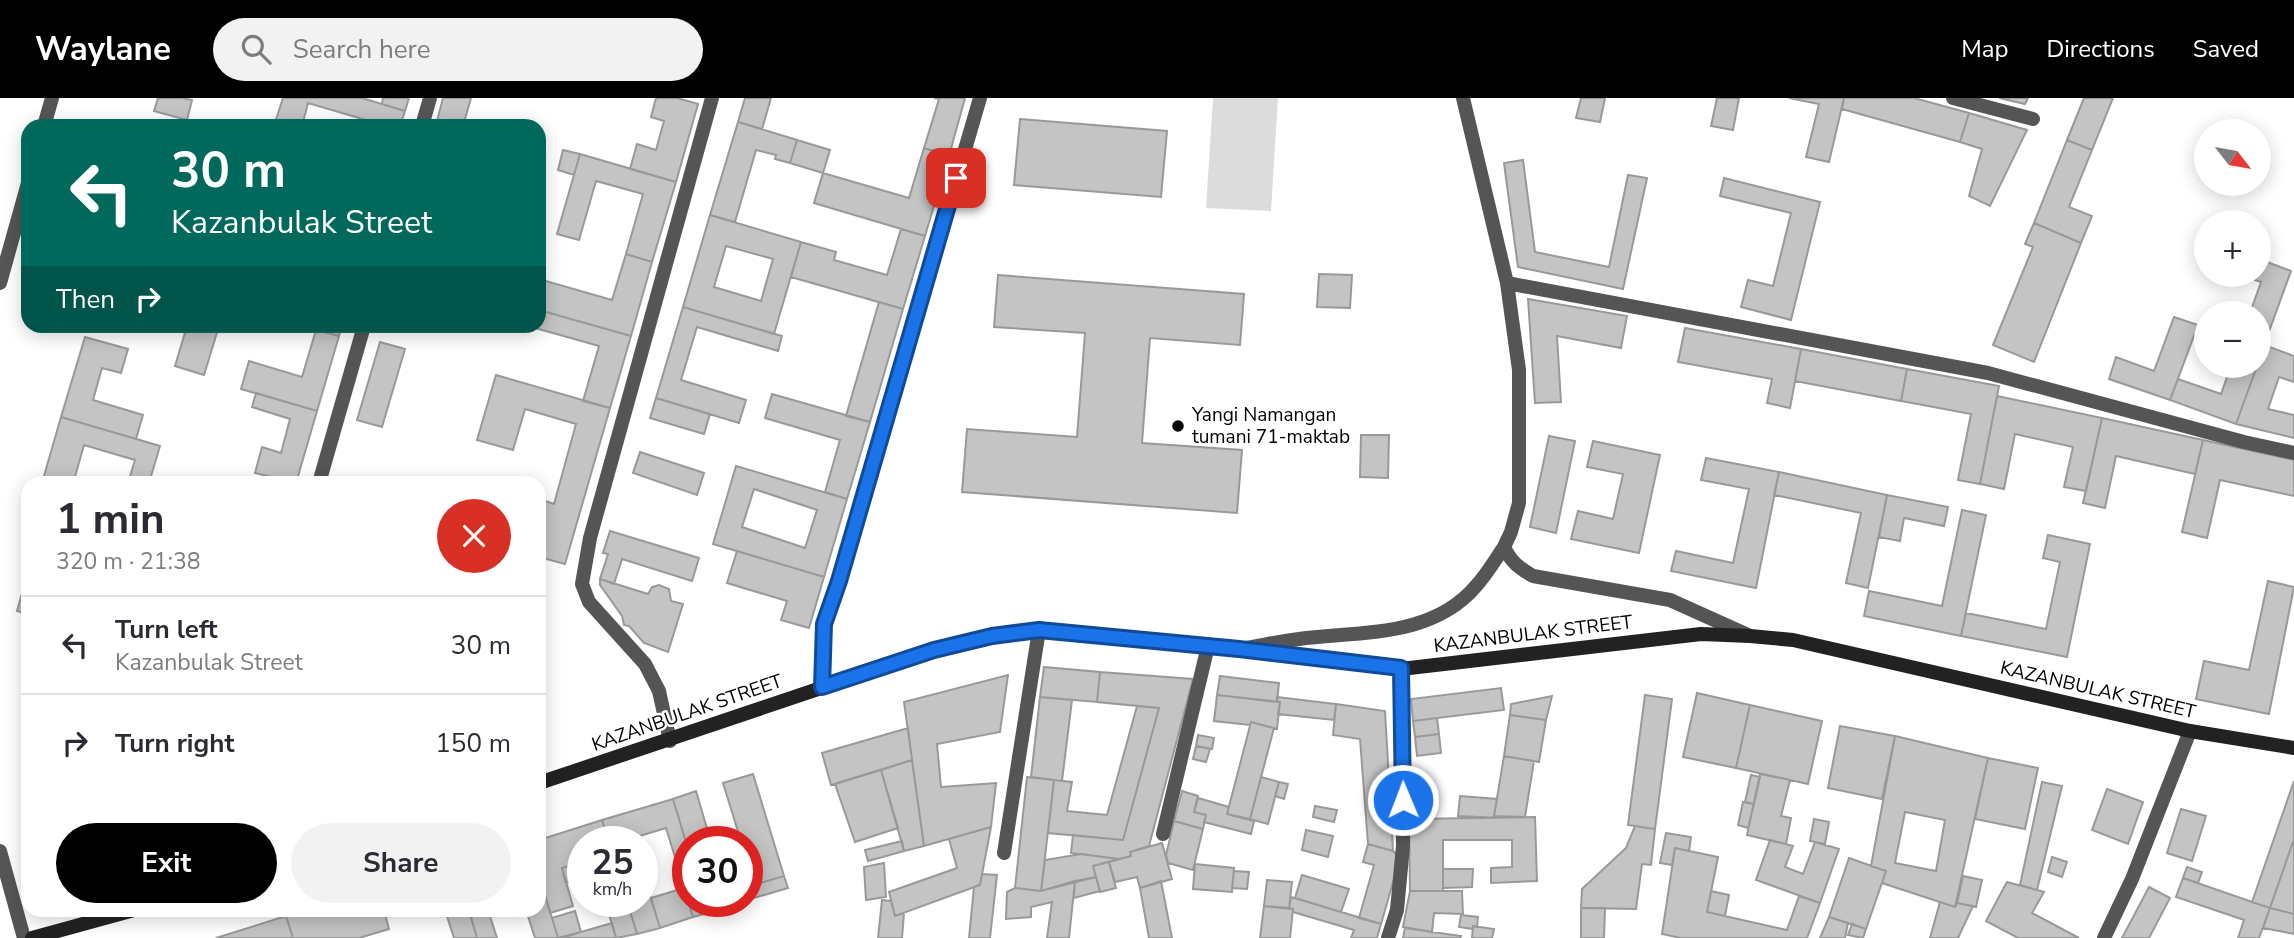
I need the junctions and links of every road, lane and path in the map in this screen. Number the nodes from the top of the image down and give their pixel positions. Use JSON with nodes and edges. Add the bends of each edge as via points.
{"nodes":[{"id":1,"x":52,"y":98,"type":"edge"},
{"id":2,"x":430,"y":98,"type":"edge"},
{"id":3,"x":712,"y":98,"type":"edge"},
{"id":4,"x":980,"y":98,"type":"edge"},
{"id":5,"x":1463,"y":98,"type":"edge"},
{"id":6,"x":1953,"y":98,"type":"edge"},
{"id":7,"x":46,"y":119,"type":"edge"},
{"id":8,"x":424,"y":119,"type":"edge"},
{"id":9,"x":2033,"y":120,"type":"dead end"},
{"id":10,"x":21,"y":208,"type":"edge"},
{"id":11,"x":0,"y":283,"type":"edge"},
{"id":12,"x":1507,"y":283,"type":"junction"},
{"id":13,"x":362,"y":333,"type":"edge"},
{"id":14,"x":2294,"y":453,"type":"edge"},
{"id":15,"x":321,"y":476,"type":"edge"},
{"id":16,"x":1504,"y":547,"type":"junction"},
{"id":17,"x":1039,"y":630,"type":"junction"},
{"id":18,"x":1750,"y":636,"type":"junction"},
{"id":19,"x":1208,"y":646,"type":"junction"},
{"id":20,"x":1239,"y":649,"type":"junction"},
{"id":21,"x":1401,"y":668,"type":"junction"},
{"id":22,"x":822,"y":687,"type":"junction"},
{"id":23,"x":2190,"y":731,"type":"junction"},
{"id":24,"x":670,"y":741,"type":"junction"},
{"id":25,"x":2294,"y":748,"type":"edge"},
{"id":26,"x":546,"y":781,"type":"edge"},
{"id":27,"x":1163,"y":834,"type":"dead end"},
{"id":28,"x":0,"y":852,"type":"edge"},
{"id":29,"x":1004,"y":853,"type":"dead end"},
{"id":30,"x":108,"y":917,"type":"edge"},
{"id":31,"x":24,"y":938,"type":"edge"},
{"id":32,"x":32,"y":938,"type":"edge"},
{"id":33,"x":1388,"y":938,"type":"edge"},
{"id":34,"x":2104,"y":938,"type":"edge"}],
"edges":[{"from":1,"to":7,"type":"street"},
{"from":2,"to":8,"type":"street"},
{"from":3,"to":24,"type":"street","via":[[590,538],[582,584],[589,601],[645,664],[659,691]]},
{"from":4,"to":22,"type":"street","via":[[824,624]]},
{"from":5,"to":12,"type":"street"},
{"from":6,"to":9,"type":"street"},
{"from":10,"to":11,"type":"street"},
{"from":12,"to":14,"type":"street","via":[[1988,373]]},
{"from":12,"to":16,"type":"street","via":[[1520,370],[1521,462],[1519,503]]},
{"from":13,"to":15,"type":"street"},
{"from":16,"to":18,"type":"street","via":[[1510,559],[1533,576],[1670,600]]},
{"from":16,"to":20,"type":"street","via":[[1475,588],[1422,624]]},
{"from":17,"to":19,"type":"main road","name":"KAZANBULAK STREET"},
{"from":17,"to":22,"type":"main road","name":"KAZANBULAK STREET","via":[[934,650]]},
{"from":17,"to":29,"type":"street"},
{"from":18,"to":21,"type":"main road","name":"KAZANBULAK STREET","via":[[1701,634]]},
{"from":18,"to":23,"type":"main road","name":"KAZANBULAK STREET","via":[[1794,640]]},
{"from":19,"to":20,"type":"main road","name":"KAZANBULAK STREET"},
{"from":19,"to":27,"type":"street"},
{"from":20,"to":21,"type":"main road","name":"KAZANBULAK STREET"},
{"from":21,"to":33,"type":"street","via":[[1404,846],[1397,910]]},
{"from":22,"to":24,"type":"main road","name":"KAZANBULAK STREET"},
{"from":23,"to":25,"type":"main road","name":"KAZANBULAK STREET"},
{"from":23,"to":34,"type":"street"},
{"from":24,"to":26,"type":"main road","name":"KAZANBULAK STREET"},
{"from":28,"to":31,"type":"street"},
{"from":30,"to":32,"type":"main road"}]}
